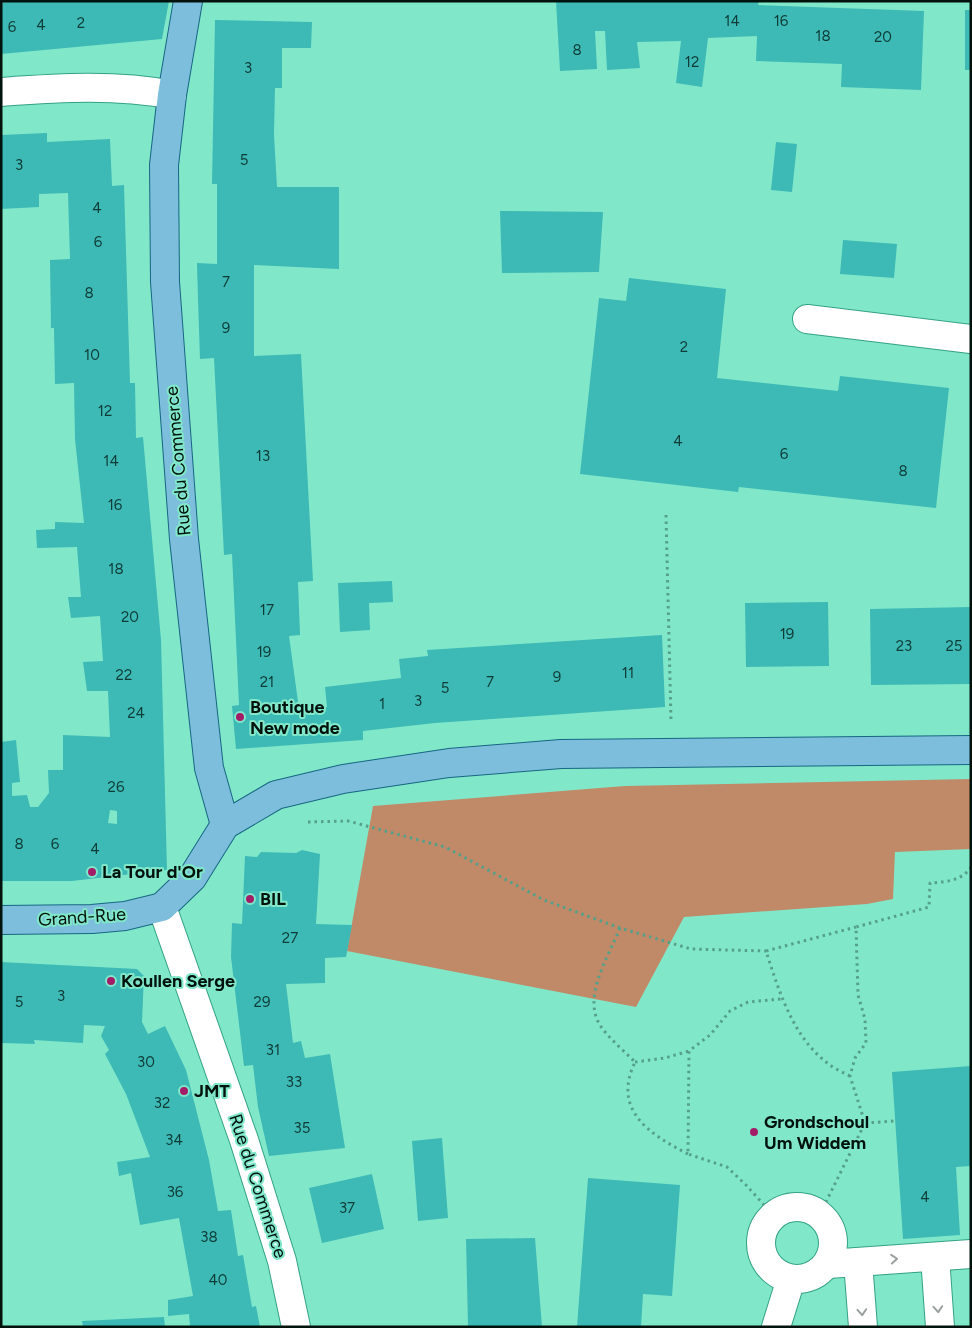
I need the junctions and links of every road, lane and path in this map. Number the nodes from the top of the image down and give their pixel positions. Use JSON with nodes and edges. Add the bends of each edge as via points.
{"nodes":[{"id":1,"x":188,"y":1,"type":"edge"},
{"id":2,"x":1,"y":92,"type":"edge"},
{"id":3,"x":172,"y":95,"type":"junction"},
{"id":4,"x":806,"y":319,"type":"dead end"},
{"id":5,"x":971,"y":339,"type":"edge"},
{"id":6,"x":666,"y":515,"type":"dead end"},
{"id":7,"x":971,"y":750,"type":"edge"},
{"id":8,"x":672,"y":753,"type":"junction"},
{"id":9,"x":300,"y":822,"type":"dead end"},
{"id":10,"x":225,"y":825,"type":"junction"},
{"id":11,"x":971,"y":867,"type":"edge"},
{"id":12,"x":162,"y":907,"type":"junction"},
{"id":13,"x":1,"y":920,"type":"edge"},
{"id":14,"x":856,"y":927,"type":"junction"},
{"id":15,"x":620,"y":928,"type":"junction"},
{"id":16,"x":766,"y":951,"type":"junction"},
{"id":17,"x":781,"y":999,"type":"junction"},
{"id":18,"x":689,"y":1051,"type":"junction"},
{"id":19,"x":635,"y":1062,"type":"junction"},
{"id":20,"x":850,"y":1076,"type":"junction"},
{"id":21,"x":895,"y":1121,"type":"dead end"},
{"id":22,"x":865,"y":1123,"type":"junction"},
{"id":23,"x":688,"y":1154,"type":"junction"},
{"id":24,"x":820,"y":1214,"type":"junction"},
{"id":25,"x":773,"y":1215,"type":"junction"},
{"id":26,"x":971,"y":1254,"type":"edge"},
{"id":27,"x":935,"y":1257,"type":"junction"},
{"id":28,"x":858,"y":1262,"type":"junction"},
{"id":29,"x":828,"y":1264,"type":"junction"},
{"id":30,"x":792,"y":1279,"type":"junction"},
{"id":31,"x":296,"y":1327,"type":"edge"},
{"id":32,"x":776,"y":1327,"type":"edge"},
{"id":33,"x":863,"y":1327,"type":"edge"},
{"id":34,"x":940,"y":1327,"type":"edge"}],
"edges":[{"from":1,"to":3,"type":"main road","name":"Rue du Commerce"},
{"from":2,"to":3,"type":"street","via":[[80,86],[149,90]]},
{"from":3,"to":10,"type":"main road","name":"Rue du Commerce","via":[[164,165],[165,282],[170,360],[184,539],[208,768]]},
{"from":4,"to":5,"type":"street"},
{"from":6,"to":8,"type":"path"},
{"from":7,"to":8,"type":"main road"},
{"from":8,"to":10,"type":"main road","via":[[561,754],[467,761],[343,779],[276,795]]},
{"from":9,"to":15,"type":"path","via":[[348,821],[445,847],[544,900]]},
{"from":10,"to":12,"type":"main road","via":[[192,878]]},
{"from":11,"to":14,"type":"path","via":[[950,882],[930,883],[929,907]]},
{"from":12,"to":13,"type":"main road","name":"Grand-Rue","via":[[125,916],[92,919]]},
{"from":12,"to":31,"type":"street","name":"Rue du Commerce","via":[[244,1140],[282,1261]]},
{"from":14,"to":16,"type":"path"},
{"from":14,"to":20,"type":"path","via":[[858,995],[866,1019],[866,1043],[855,1058]]},
{"from":15,"to":16,"type":"path","via":[[691,949]]},
{"from":15,"to":19,"type":"path","via":[[595,988],[595,1009],[601,1026]]},
{"from":16,"to":17,"type":"path"},
{"from":17,"to":18,"type":"path","via":[[748,1002],[730,1011],[710,1035]]},
{"from":17,"to":20,"type":"path","via":[[803,1037],[826,1063]]},
{"from":18,"to":19,"type":"path"},
{"from":18,"to":23,"type":"path"},
{"from":19,"to":23,"type":"path","via":[[627,1078],[634,1114],[658,1139]]},
{"from":20,"to":22,"type":"path"},
{"from":21,"to":22,"type":"path"},
{"from":22,"to":24,"type":"path"},
{"from":23,"to":25,"type":"path","via":[[727,1167]]},
{"from":24,"to":25,"type":"street","via":[[796,1206]]},
{"from":24,"to":29,"type":"street","via":[[828,1222],[834,1243]]},
{"from":25,"to":30,"type":"street","via":[[761,1236],[764,1259],[780,1275]]},
{"from":26,"to":27,"type":"street"},
{"from":28,"to":27,"type":"street","one_way":true},
{"from":27,"to":34,"type":"street","one_way":true},
{"from":28,"to":29,"type":"street"},
{"from":28,"to":33,"type":"street","one_way":true},
{"from":29,"to":30,"type":"street","via":[[812,1277]]},
{"from":30,"to":32,"type":"street"}]}
